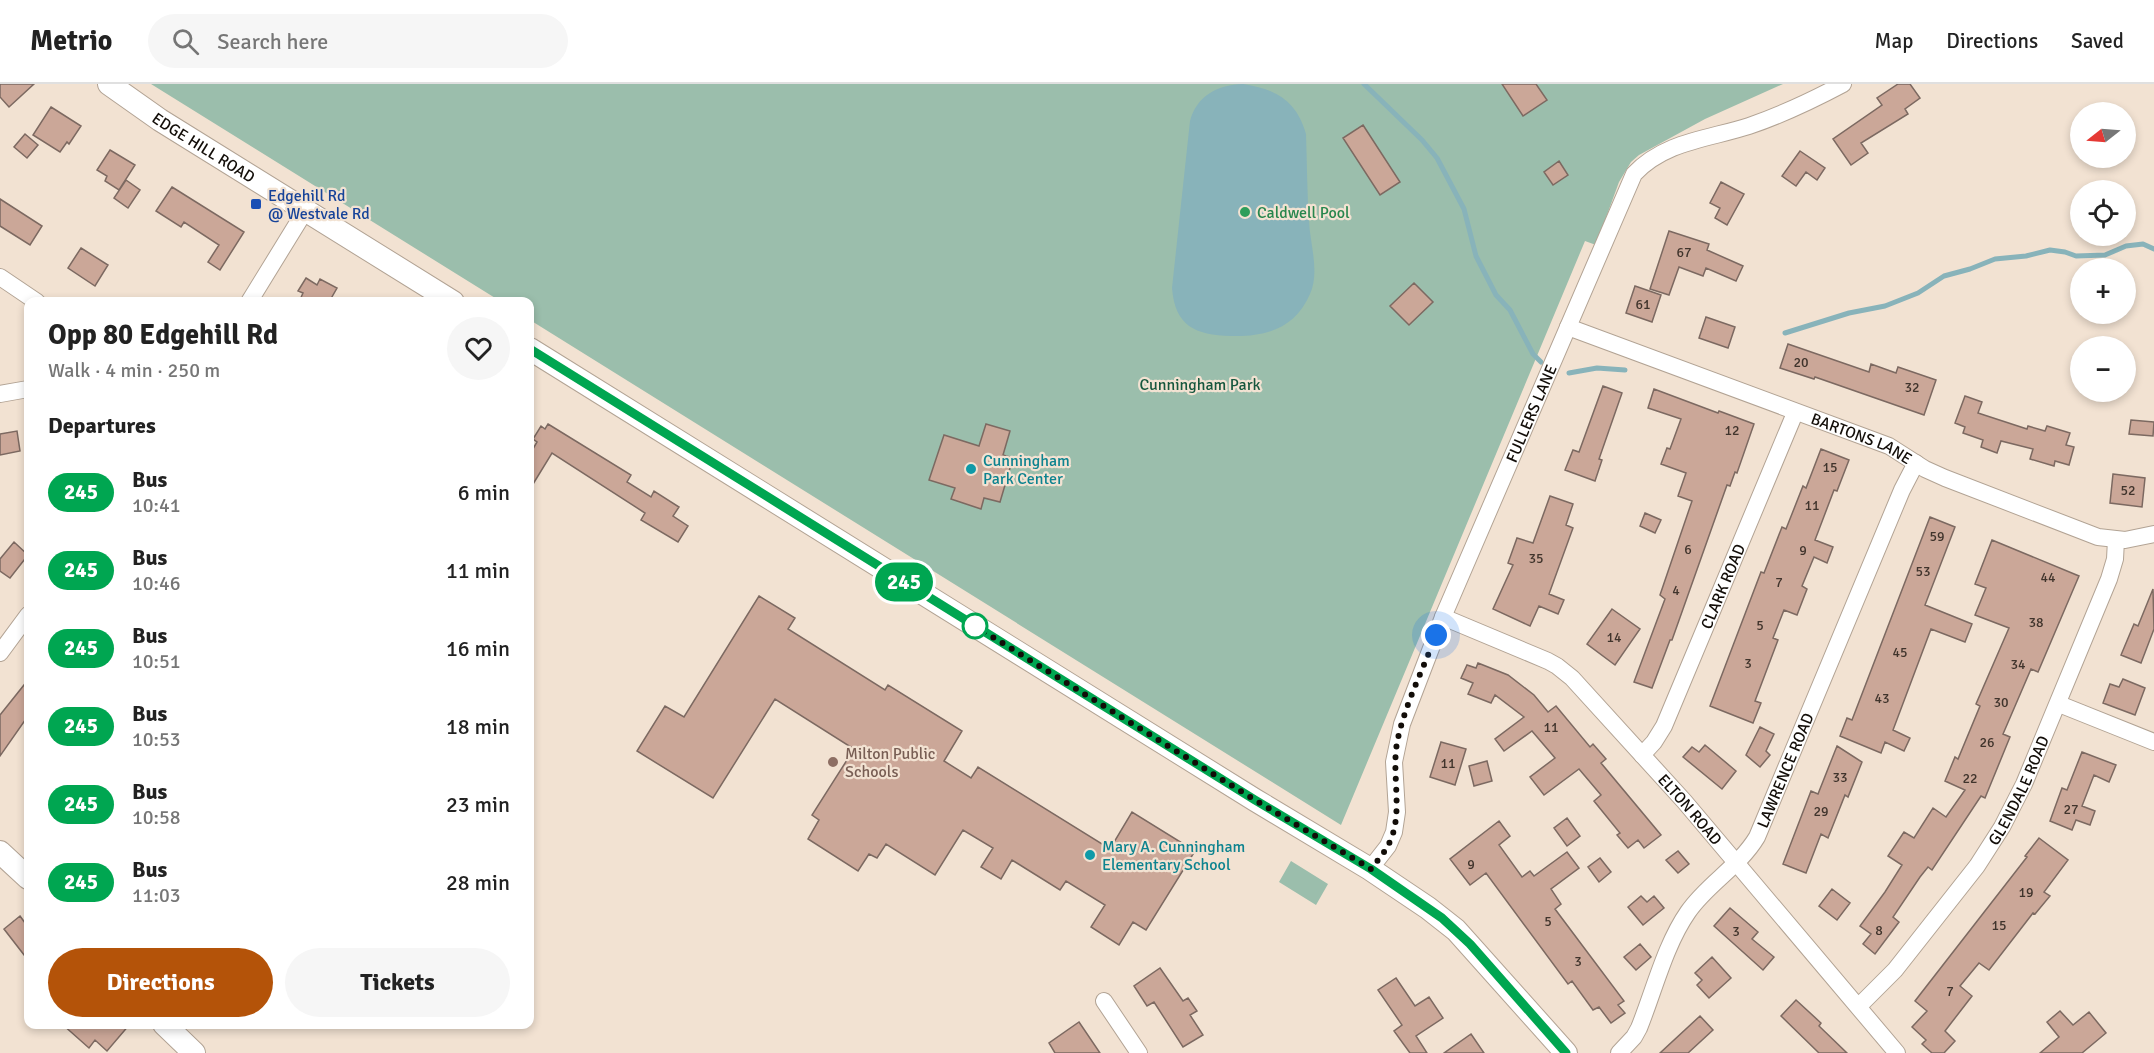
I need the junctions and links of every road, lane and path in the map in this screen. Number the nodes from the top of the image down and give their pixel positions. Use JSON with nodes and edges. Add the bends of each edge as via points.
{"nodes":[{"id":1,"x":109,"y":84,"type":"edge"},
{"id":2,"x":1843,"y":84,"type":"edge"},
{"id":3,"x":305,"y":212,"type":"junction"},
{"id":4,"x":0,"y":277,"type":"edge"},
{"id":5,"x":30,"y":297,"type":"edge"},
{"id":6,"x":252,"y":297,"type":"edge"},
{"id":7,"x":445,"y":297,"type":"edge"},
{"id":8,"x":1568,"y":327,"type":"junction"},
{"id":9,"x":534,"y":351,"type":"edge"},
{"id":10,"x":24,"y":390,"type":"edge"},
{"id":11,"x":0,"y":394,"type":"edge"},
{"id":12,"x":1795,"y":413,"type":"junction"},
{"id":13,"x":1916,"y":464,"type":"junction"},
{"id":14,"x":2154,"y":534,"type":"edge"},
{"id":15,"x":2116,"y":540,"type":"junction"},
{"id":16,"x":1443,"y":617,"type":"junction"},
{"id":17,"x":24,"y":620,"type":"edge"},
{"id":18,"x":0,"y":653,"type":"edge"},
{"id":19,"x":2059,"y":704,"type":"junction"},
{"id":20,"x":2154,"y":742,"type":"edge"},
{"id":21,"x":1642,"y":755,"type":"junction"},
{"id":22,"x":0,"y":852,"type":"edge"},
{"id":23,"x":1736,"y":863,"type":"junction"},
{"id":24,"x":1371,"y":869,"type":"junction"},
{"id":25,"x":24,"y":874,"type":"edge"},
{"id":26,"x":1104,"y":1001,"type":"dead end"},
{"id":27,"x":1859,"y":1006,"type":"junction"},
{"id":28,"x":169,"y":1029,"type":"edge"},
{"id":29,"x":194,"y":1053,"type":"edge"},
{"id":30,"x":1139,"y":1053,"type":"edge"},
{"id":31,"x":1566,"y":1053,"type":"edge"},
{"id":32,"x":1619,"y":1053,"type":"edge"},
{"id":33,"x":1897,"y":1053,"type":"edge"}],
"edges":[{"from":1,"to":3,"type":"street","name":"EDGE HILL ROAD"},
{"from":2,"to":8,"type":"street","name":"FULLERS LANE","via":[[1750,125],[1674,147],[1642,165],[1629,183]]},
{"from":3,"to":6,"type":"street"},
{"from":3,"to":7,"type":"street","name":"EDGE HILL ROAD"},
{"from":4,"to":5,"type":"street"},
{"from":8,"to":12,"type":"street","name":"BARTONS LANE"},
{"from":8,"to":16,"type":"street","name":"FULLERS LANE"},
{"from":9,"to":24,"type":"street"},
{"from":10,"to":11,"type":"street"},
{"from":12,"to":13,"type":"street","name":"BARTONS LANE","via":[[1888,446]]},
{"from":12,"to":21,"type":"street","name":"CLARK ROAD","via":[[1664,726]]},
{"from":13,"to":15,"type":"street","name":"BARTONS LANE","via":[[2098,537]]},
{"from":13,"to":23,"type":"street","name":"LAWRENCE ROAD","via":[[1757,837]]},
{"from":14,"to":15,"type":"street","name":"BARTONS LANE"},
{"from":15,"to":19,"type":"street","name":"GLENDALE ROAD","via":[[2109,579]]},
{"from":16,"to":21,"type":"street","name":"ELTON ROAD","via":[[1557,666]]},
{"from":16,"to":24,"type":"street","name":"FULLERS LANE","via":[[1401,724],[1394,779],[1394,832]]},
{"from":17,"to":18,"type":"street"},
{"from":19,"to":20,"type":"street"},
{"from":19,"to":27,"type":"street","name":"GLENDALE ROAD","via":[[2024,784],[1989,848],[1895,970]]},
{"from":21,"to":23,"type":"street","name":"ELTON ROAD"},
{"from":22,"to":25,"type":"street"},
{"from":23,"to":27,"type":"street","name":"ELTON ROAD"},
{"from":23,"to":32,"type":"street","name":"LAWRENCE ROAD","via":[[1704,891],[1687,913],[1639,1028]]},
{"from":24,"to":31,"type":"street","via":[[1456,930]]},
{"from":26,"to":30,"type":"street"},
{"from":27,"to":33,"type":"street","name":"ELTON ROAD"},
{"from":28,"to":29,"type":"street"}]}
